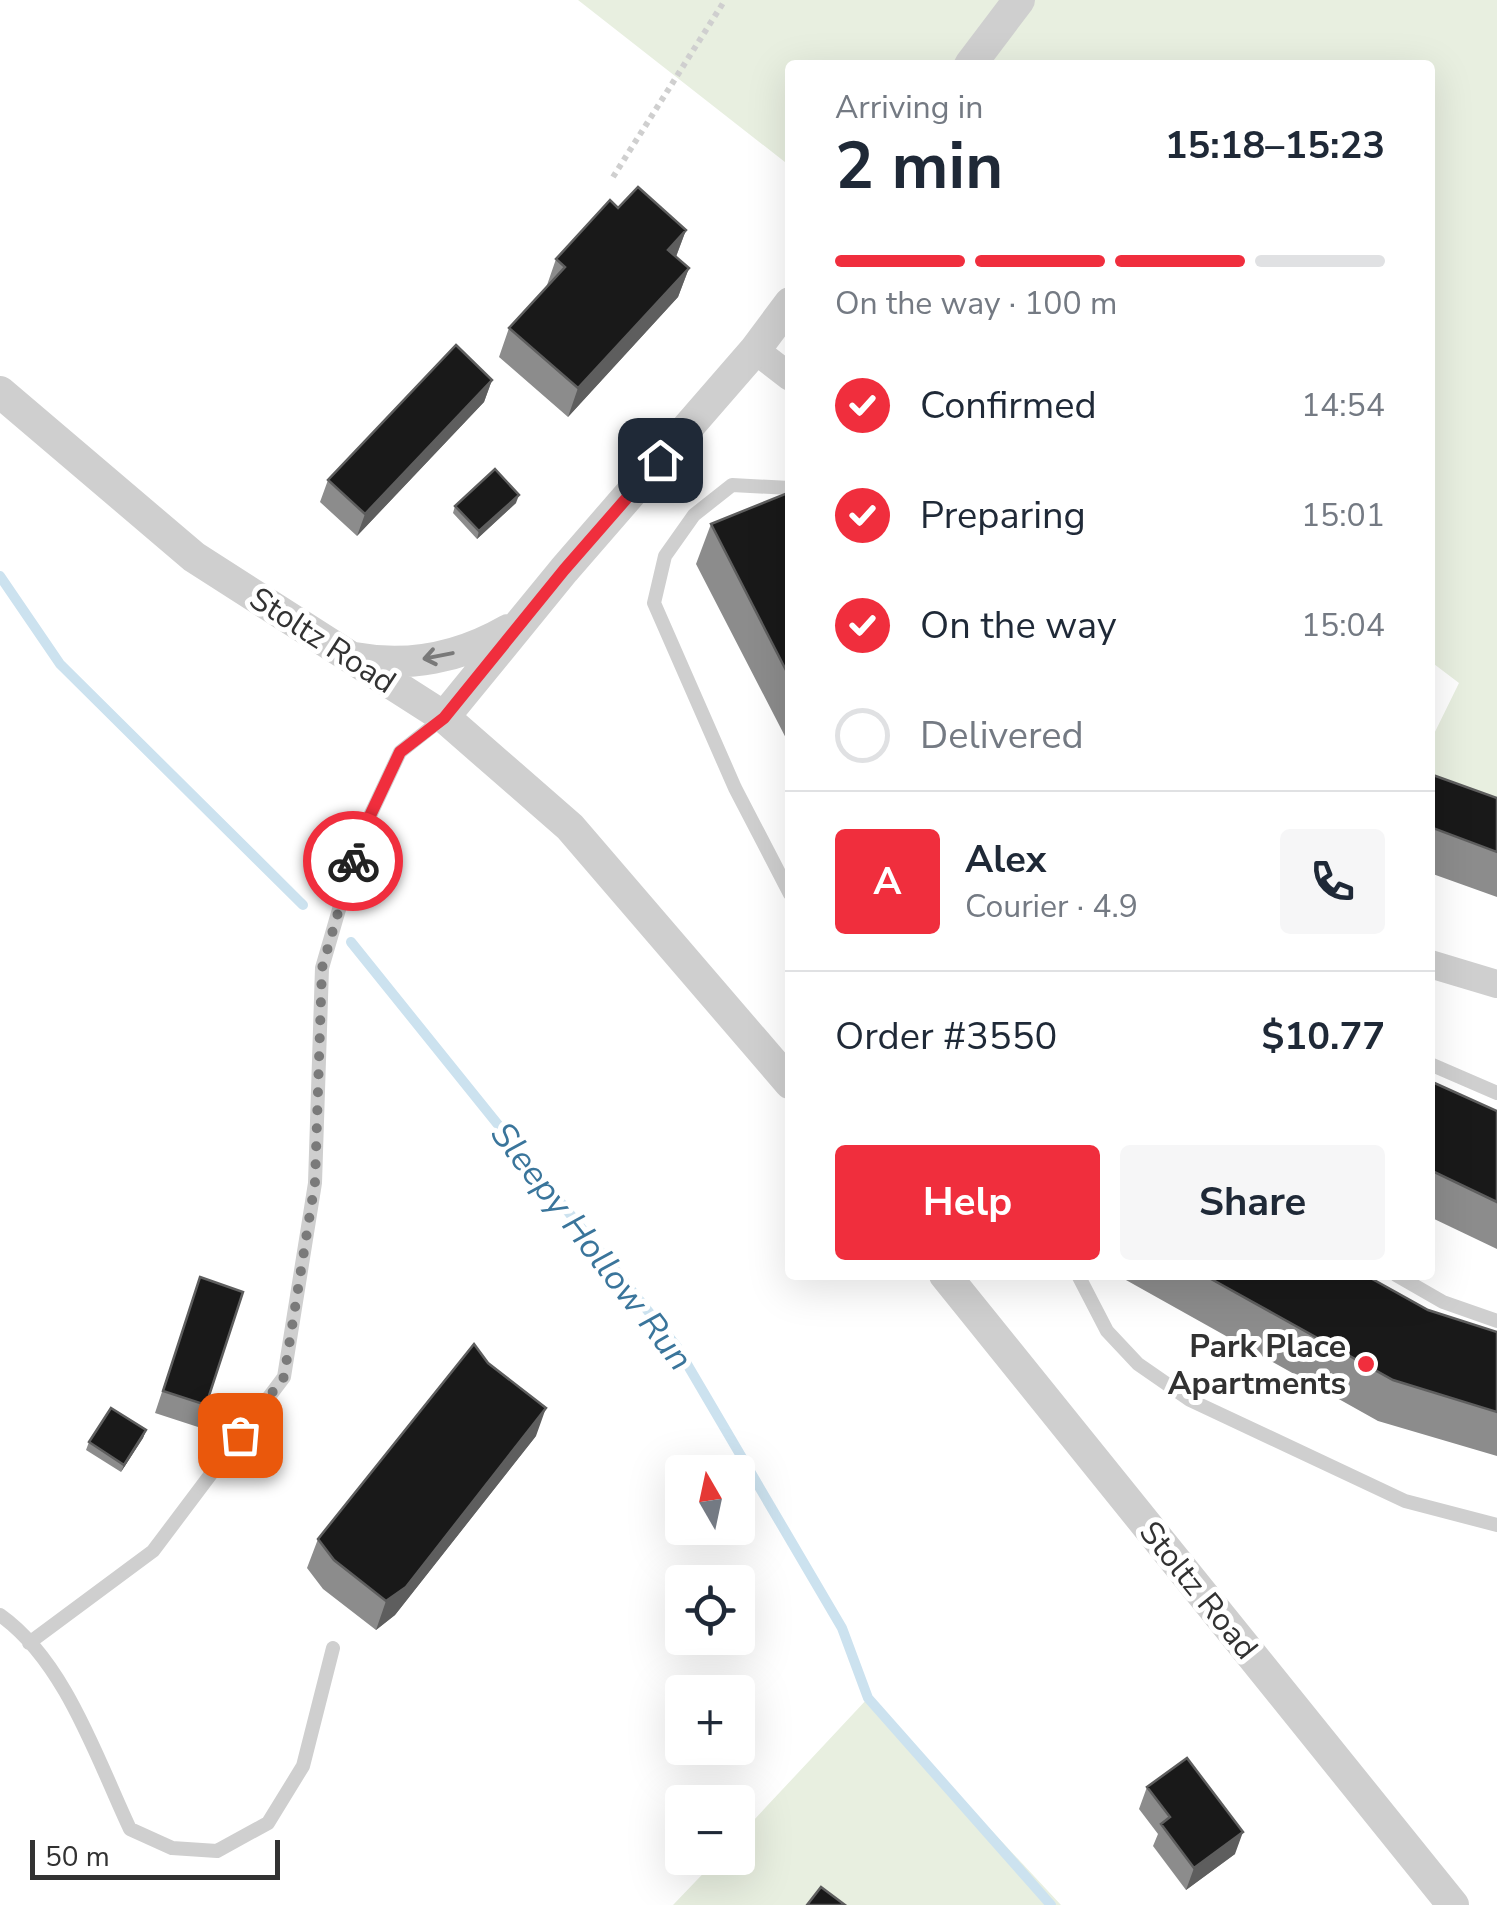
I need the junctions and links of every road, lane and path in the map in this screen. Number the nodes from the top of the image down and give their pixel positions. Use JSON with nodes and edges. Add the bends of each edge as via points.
{"nodes":[{"id":1,"x":725,"y":0,"type":"edge"},
{"id":2,"x":1019,"y":0,"type":"edge"},
{"id":3,"x":974,"y":60,"type":"edge"},
{"id":4,"x":613,"y":177,"type":"dead end"},
{"id":5,"x":785,"y":310,"type":"edge"},
{"id":6,"x":755,"y":350,"type":"junction"},
{"id":7,"x":785,"y":373,"type":"edge"},
{"id":8,"x":0,"y":392,"type":"edge"},
{"id":9,"x":785,"y":488,"type":"edge"},
{"id":10,"x":521,"y":623,"type":"junction"},
{"id":11,"x":349,"y":657,"type":"junction"},
{"id":12,"x":444,"y":718,"type":"junction"},
{"id":13,"x":785,"y":884,"type":"edge"},
{"id":14,"x":1435,"y":965,"type":"edge"},
{"id":15,"x":1497,"y":984,"type":"edge"},
{"id":16,"x":1435,"y":1066,"type":"edge"},
{"id":17,"x":785,"y":1078,"type":"edge"},
{"id":18,"x":1497,"y":1093,"type":"edge"},
{"id":19,"x":949,"y":1280,"type":"edge"},
{"id":20,"x":1081,"y":1280,"type":"edge"},
{"id":21,"x":1405,"y":1280,"type":"edge"},
{"id":22,"x":1497,"y":1322,"type":"edge"},
{"id":23,"x":1497,"y":1525,"type":"edge"},
{"id":24,"x":0,"y":1615,"type":"edge"},
{"id":25,"x":29,"y":1643,"type":"junction"},
{"id":26,"x":332,"y":1648,"type":"dead end"},
{"id":27,"x":1454,"y":1905,"type":"edge"}],
"edges":[{"from":1,"to":4,"type":"path"},
{"from":2,"to":3,"type":"street"},
{"from":5,"to":6,"type":"street"},
{"from":6,"to":7,"type":"street"},
{"from":6,"to":10,"type":"street"},
{"from":8,"to":11,"type":"street","name":"Stoltz Road","via":[[194,557]]},
{"from":9,"to":13,"type":"lane","via":[[732,484],[694,515],[665,556],[654,603]]},
{"from":10,"to":11,"type":"street","one_way":true,"via":[[478,647],[431,658],[383,663]]},
{"from":10,"to":12,"type":"street"},
{"from":11,"to":12,"type":"street","name":"Stoltz Road"},
{"from":12,"to":17,"type":"street","name":"Stoltz Road","via":[[570,826]]},
{"from":12,"to":25,"type":"lane","via":[[400,752],[360,837],[322,968],[315,1182],[284,1377],[153,1551]]},
{"from":14,"to":15,"type":"street"},
{"from":16,"to":18,"type":"lane"},
{"from":19,"to":27,"type":"street","name":"Stoltz Road"},
{"from":20,"to":23,"type":"lane","via":[[1107,1331],[1138,1364],[1190,1400],[1405,1502]]},
{"from":21,"to":22,"type":"lane"},
{"from":24,"to":25,"type":"lane"},
{"from":25,"to":26,"type":"lane","via":[[58,1677],[130,1829],[172,1848],[217,1852],[268,1822],[303,1766]]}]}
